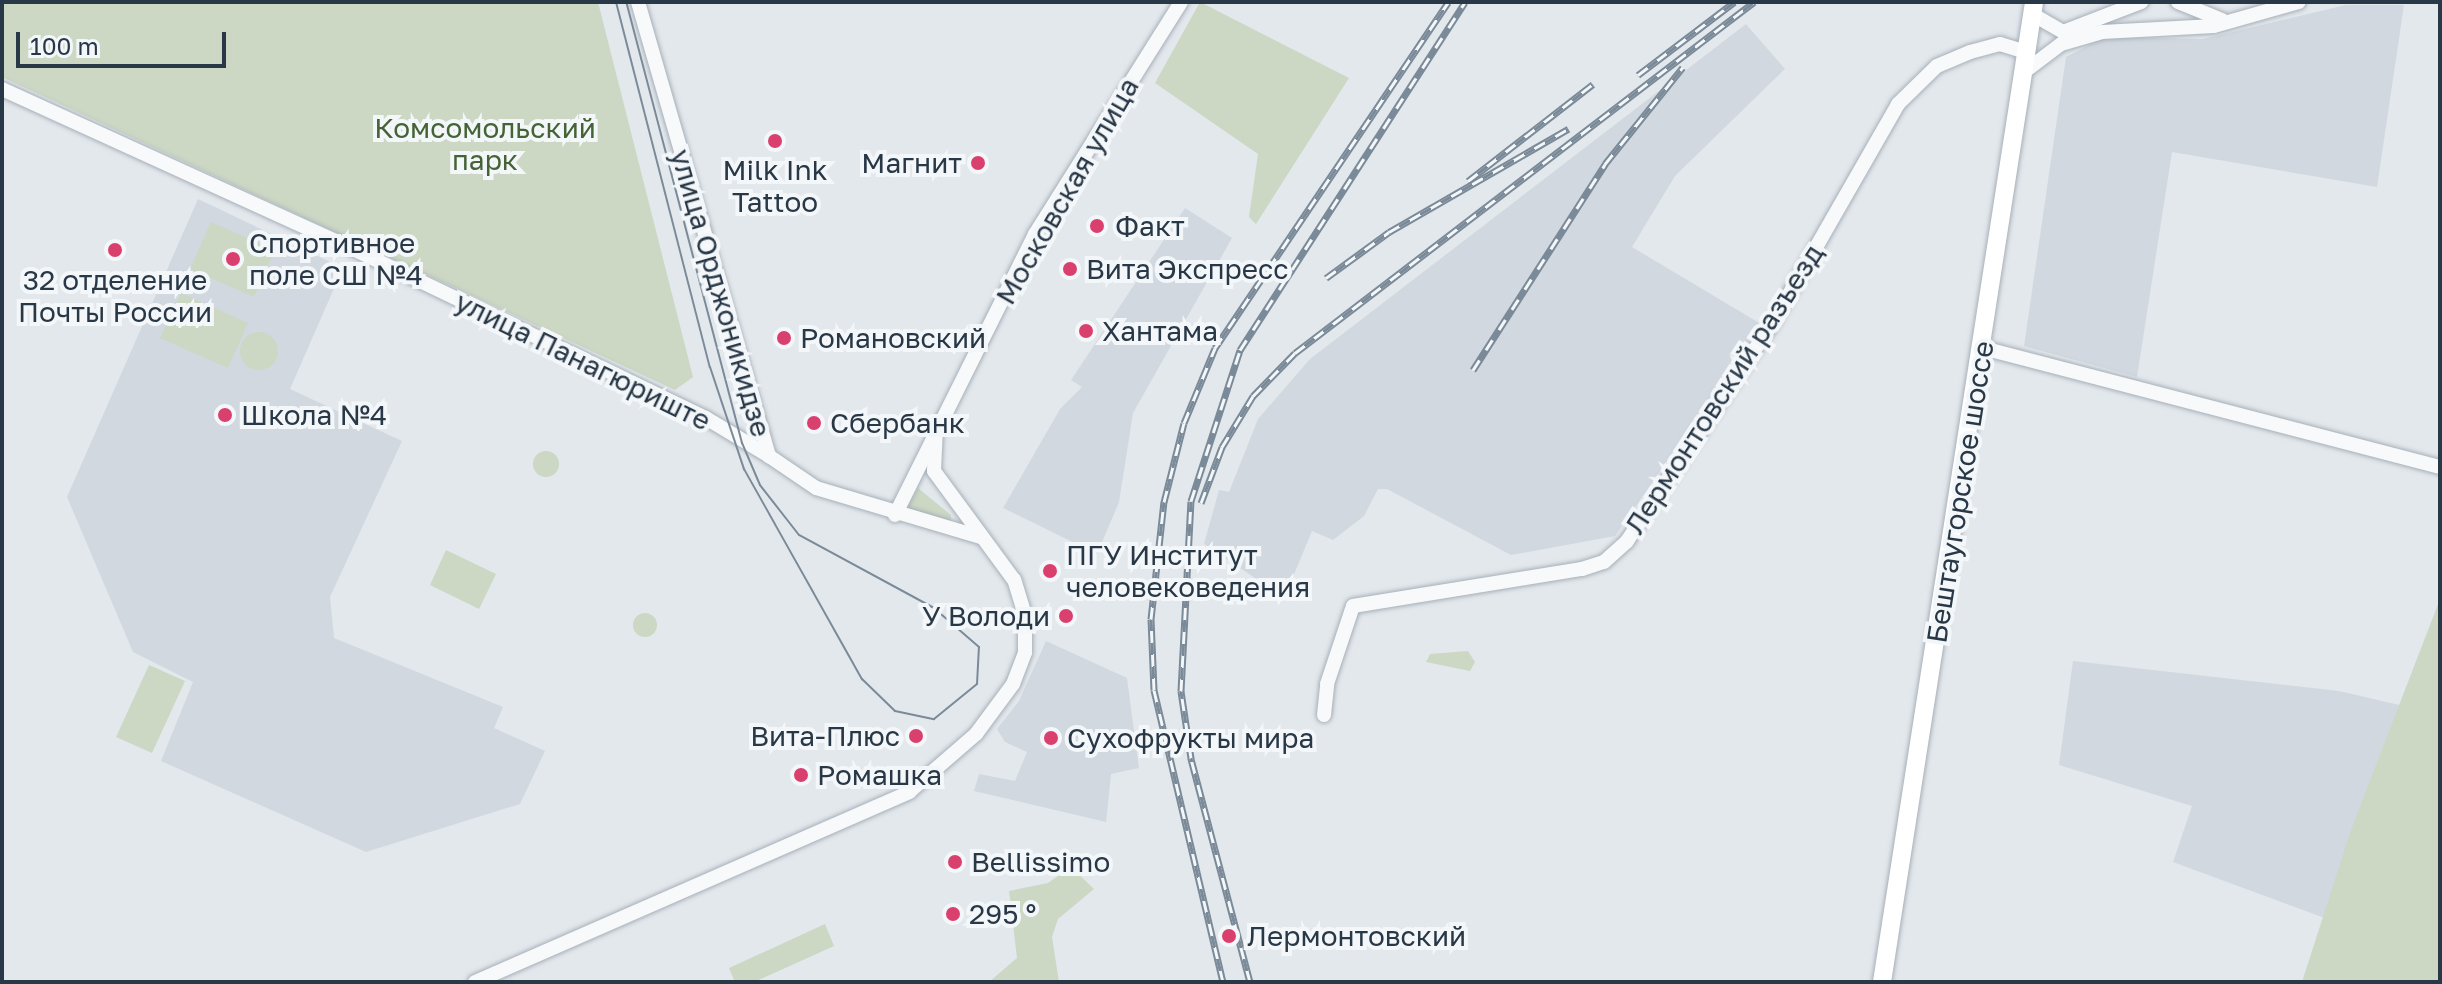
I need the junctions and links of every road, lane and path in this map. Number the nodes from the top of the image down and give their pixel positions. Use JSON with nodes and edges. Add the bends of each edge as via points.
{"nodes":[{"id":1,"x":638,"y":2,"type":"edge"},
{"id":2,"x":1181,"y":2,"type":"edge"},
{"id":3,"x":2143,"y":2,"type":"edge"},
{"id":4,"x":2176,"y":2,"type":"edge"},
{"id":5,"x":2299,"y":2,"type":"edge"},
{"id":6,"x":2033,"y":8,"type":"edge"},
{"id":7,"x":2234,"y":21,"type":"junction"},
{"id":8,"x":2160,"y":30,"type":"junction"},
{"id":9,"x":2027,"y":52,"type":"junction"},
{"id":10,"x":2024,"y":72,"type":"junction"},
{"id":11,"x":2,"y":89,"type":"edge"},
{"id":12,"x":1983,"y":348,"type":"junction"},
{"id":13,"x":936,"y":427,"type":"junction"},
{"id":14,"x":769,"y":456,"type":"junction"},
{"id":15,"x":2440,"y":467,"type":"edge"},
{"id":16,"x":895,"y":515,"type":"junction"},
{"id":17,"x":980,"y":537,"type":"junction"},
{"id":18,"x":1324,"y":715,"type":"dead end"},
{"id":19,"x":475,"y":982,"type":"edge"},
{"id":20,"x":1882,"y":982,"type":"edge"}],
"edges":[{"from":1,"to":14,"type":"street","name":"улица Орджоникидзе"},
{"from":2,"to":13,"type":"street","name":"Московская улица","via":[[1035,234]]},
{"from":3,"to":6,"type":"street","via":[[2063,32]]},
{"from":3,"to":8,"type":"street","via":[[2142,19]]},
{"from":4,"to":7,"type":"street"},
{"from":4,"to":8,"type":"street","via":[[2178,16]]},
{"from":5,"to":7,"type":"street"},
{"from":6,"to":9,"type":"main road","name":"Бештаугорское шоссе"},
{"from":7,"to":8,"type":"street"},
{"from":8,"to":10,"type":"street","via":[[2116,30],[2061,44]]},
{"from":9,"to":10,"type":"main road","name":"Бештаугорское шоссе"},
{"from":9,"to":18,"type":"street","name":"Лермонтовский разъезд","via":[[2000,44],[1970,52],[1937,66],[1898,104],[1775,319],[1616,552],[1582,569],[1353,606],[1327,684]]},
{"from":10,"to":12,"type":"main road","name":"Бештаугорское шоссе"},
{"from":11,"to":14,"type":"street","name":"улица Панагюриште","via":[[706,418]]},
{"from":12,"to":15,"type":"street"},
{"from":12,"to":20,"type":"main road","name":"Бештаугорское шоссе"},
{"from":13,"to":16,"type":"street","name":"Московская улица"},
{"from":13,"to":17,"type":"street","name":"Московская улица","via":[[934,471]]},
{"from":14,"to":16,"type":"street","name":"улица Орджоникидзе","via":[[816,488]]},
{"from":16,"to":17,"type":"street","name":"улица Орджоникидзе"},
{"from":17,"to":19,"type":"street","name":"Московская улица","via":[[1023,600],[1025,652],[1004,698],[935,775],[810,838]]}]}
